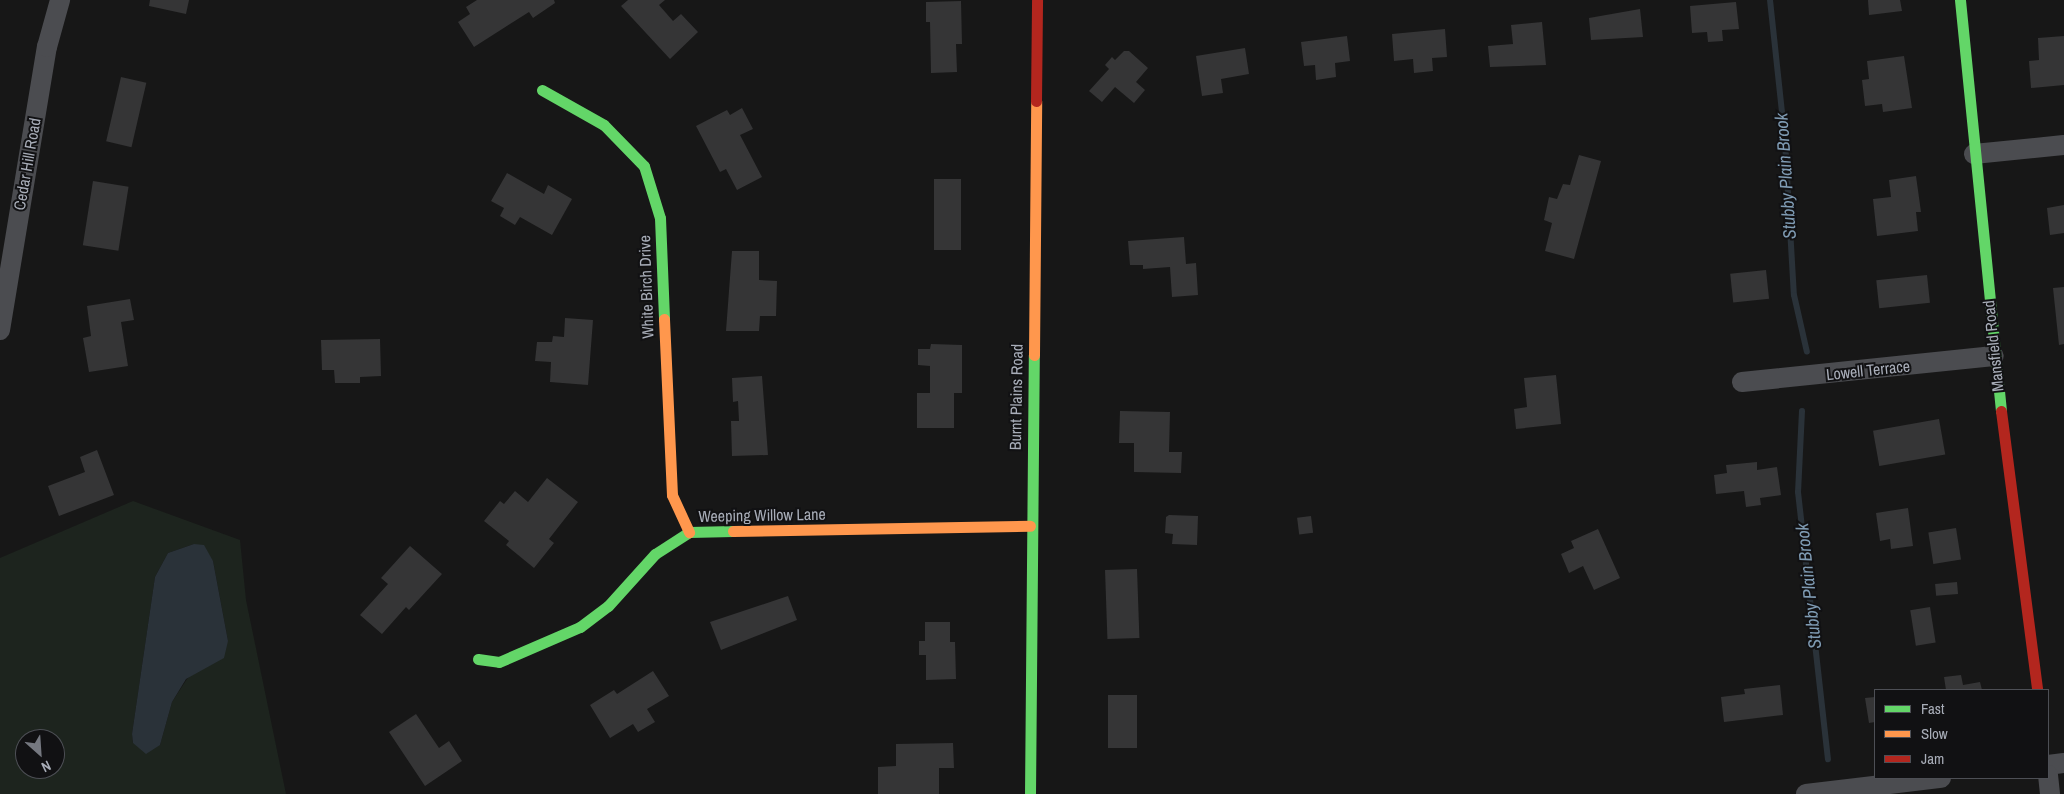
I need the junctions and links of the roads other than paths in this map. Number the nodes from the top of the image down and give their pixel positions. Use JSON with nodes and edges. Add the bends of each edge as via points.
{"nodes":[{"id":1,"x":60,"y":0,"type":"edge"},
{"id":2,"x":1037,"y":0,"type":"edge"},
{"id":3,"x":1960,"y":0,"type":"edge"},
{"id":4,"x":542,"y":90,"type":"dead end"},
{"id":5,"x":2064,"y":145,"type":"edge"},
{"id":6,"x":1974,"y":154,"type":"junction"},
{"id":7,"x":0,"y":330,"type":"edge"},
{"id":8,"x":1994,"y":356,"type":"junction"},
{"id":9,"x":1742,"y":382,"type":"dead end"},
{"id":10,"x":1030,"y":526,"type":"junction"},
{"id":11,"x":689,"y":532,"type":"junction"},
{"id":12,"x":478,"y":659,"type":"dead end"},
{"id":13,"x":2037,"y":689,"type":"edge"},
{"id":14,"x":2064,"y":763,"type":"edge"},
{"id":15,"x":2049,"y":765,"type":"edge"},
{"id":16,"x":1934,"y":779,"type":"edge"},
{"id":17,"x":2048,"y":779,"type":"edge"},
{"id":18,"x":1030,"y":794,"type":"edge"},
{"id":19,"x":1806,"y":794,"type":"edge"},
{"id":20,"x":2050,"y":794,"type":"edge"}],
"edges":[{"from":1,"to":7,"type":"street","name":"Cedar Hill Road","via":[[48,47]]},
{"from":2,"to":10,"type":"street","name":"Burnt Plains Road"},
{"from":3,"to":6,"type":"street","name":"Mansfield Road"},
{"from":4,"to":11,"type":"street","name":"White Birch Drive","via":[[604,125],[644,166],[660,218],[672,495]]},
{"from":5,"to":6,"type":"street"},
{"from":6,"to":8,"type":"street","name":"Mansfield Road"},
{"from":8,"to":9,"type":"street","name":"Lowell Terrace"},
{"from":8,"to":13,"type":"street","name":"Mansfield Road"},
{"from":10,"to":11,"type":"street","name":"Weeping Willow Lane"},
{"from":10,"to":18,"type":"street","name":"Burnt Plains Road"},
{"from":11,"to":12,"type":"street","name":"Weeping Willow Lane","via":[[655,554],[608,606],[580,627],[500,662]]},
{"from":14,"to":15,"type":"street"},
{"from":16,"to":19,"type":"street"},
{"from":17,"to":20,"type":"street"}]}
